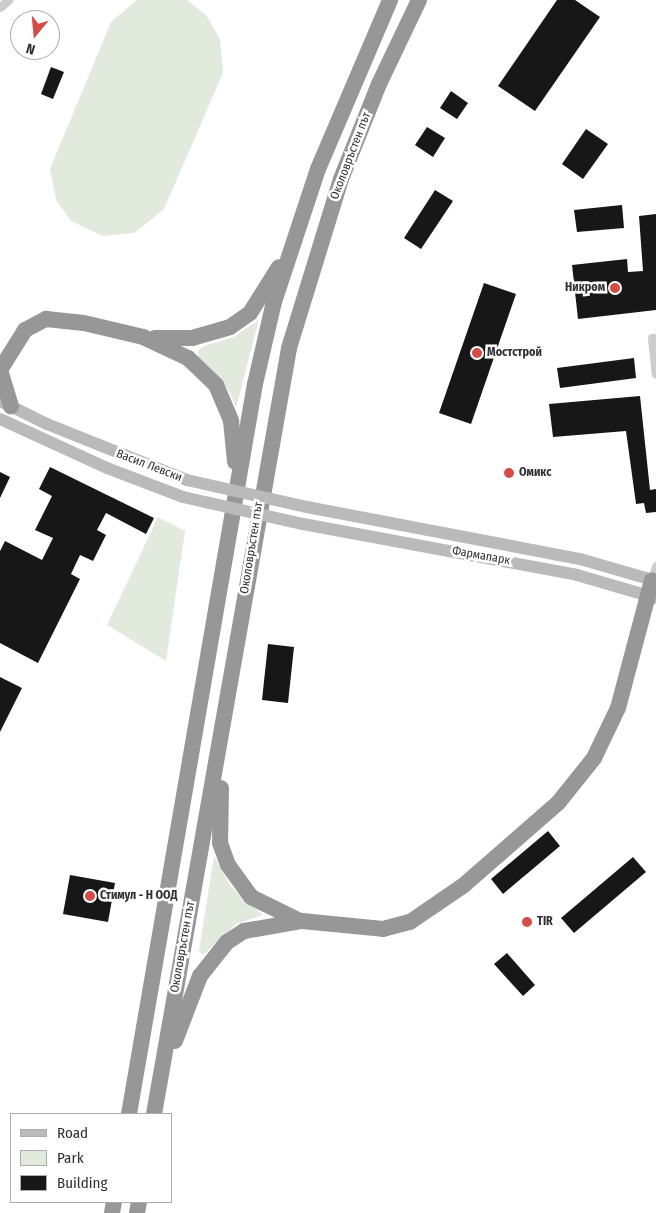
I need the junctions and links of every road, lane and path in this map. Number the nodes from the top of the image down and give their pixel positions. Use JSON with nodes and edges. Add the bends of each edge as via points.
{"nodes":[{"id":1,"x":8,"y":0,"type":"edge"},
{"id":2,"x":390,"y":0,"type":"edge"},
{"id":3,"x":419,"y":0,"type":"edge"},
{"id":4,"x":0,"y":7,"type":"edge"},
{"id":5,"x":290,"y":250,"type":"junction"},
{"id":6,"x":143,"y":337,"type":"junction"},
{"id":7,"x":656,"y":338,"type":"edge"},
{"id":8,"x":0,"y":370,"type":"edge"},
{"id":9,"x":656,"y":374,"type":"edge"},
{"id":10,"x":5,"y":403,"type":"edge"},
{"id":11,"x":0,"y":419,"type":"edge"},
{"id":12,"x":237,"y":479,"type":"junction"},
{"id":13,"x":307,"y":507,"type":"joint"},
{"id":14,"x":303,"y":524,"type":"joint"},
{"id":15,"x":653,"y":584,"type":"edge"},
{"id":16,"x":222,"y":737,"type":"junction"},
{"id":17,"x":302,"y":921,"type":"junction"},
{"id":18,"x":160,"y":1083,"type":"junction"},
{"id":19,"x":129,"y":1113,"type":"edge"},
{"id":20,"x":154,"y":1113,"type":"edge"}],
"edges":[{"from":1,"to":4,"type":"street"},
{"from":2,"to":5,"type":"highway","name":"Околовръстен път","via":[[342,105]]},
{"from":3,"to":16,"type":"highway","name":"Околовръстен път","via":[[376,91],[341,179],[289,348],[261,490]]},
{"from":5,"to":6,"type":"highway","via":[[250,313],[230,327],[192,338]]},
{"from":5,"to":12,"type":"highway","name":"Околовръстен път","via":[[257,376]]},
{"from":6,"to":8,"type":"highway","via":[[46,318],[25,330]]},
{"from":6,"to":12,"type":"highway","via":[[188,358],[216,385],[231,421]]},
{"from":7,"to":9,"type":"street","via":[[652,338]]},
{"from":8,"to":10,"type":"highway"},
{"from":10,"to":13,"type":"street","name":"Васил Левски","bridge":true,"via":[[187,480]]},
{"from":11,"to":14,"type":"street","name":"Васил Левски","bridge":true,"via":[[99,465],[183,497]]},
{"from":12,"to":19,"type":"highway","name":"Околовръстен път"},
{"from":13,"to":15,"type":"street","name":"Фармапарк","via":[[571,557]]},
{"from":14,"to":15,"type":"street","name":"Фармапарк","via":[[568,573]]},
{"from":15,"to":17,"type":"highway","via":[[618,708],[594,758],[558,803],[464,885],[410,922],[383,929]]},
{"from":16,"to":17,"type":"highway","via":[[220,842],[228,865],[251,897]]},
{"from":16,"to":18,"type":"highway","name":"Околовръстен път"},
{"from":17,"to":18,"type":"highway","via":[[244,931],[213,957],[188,999]]},
{"from":18,"to":20,"type":"highway","name":"Околовръстен път"}]}
